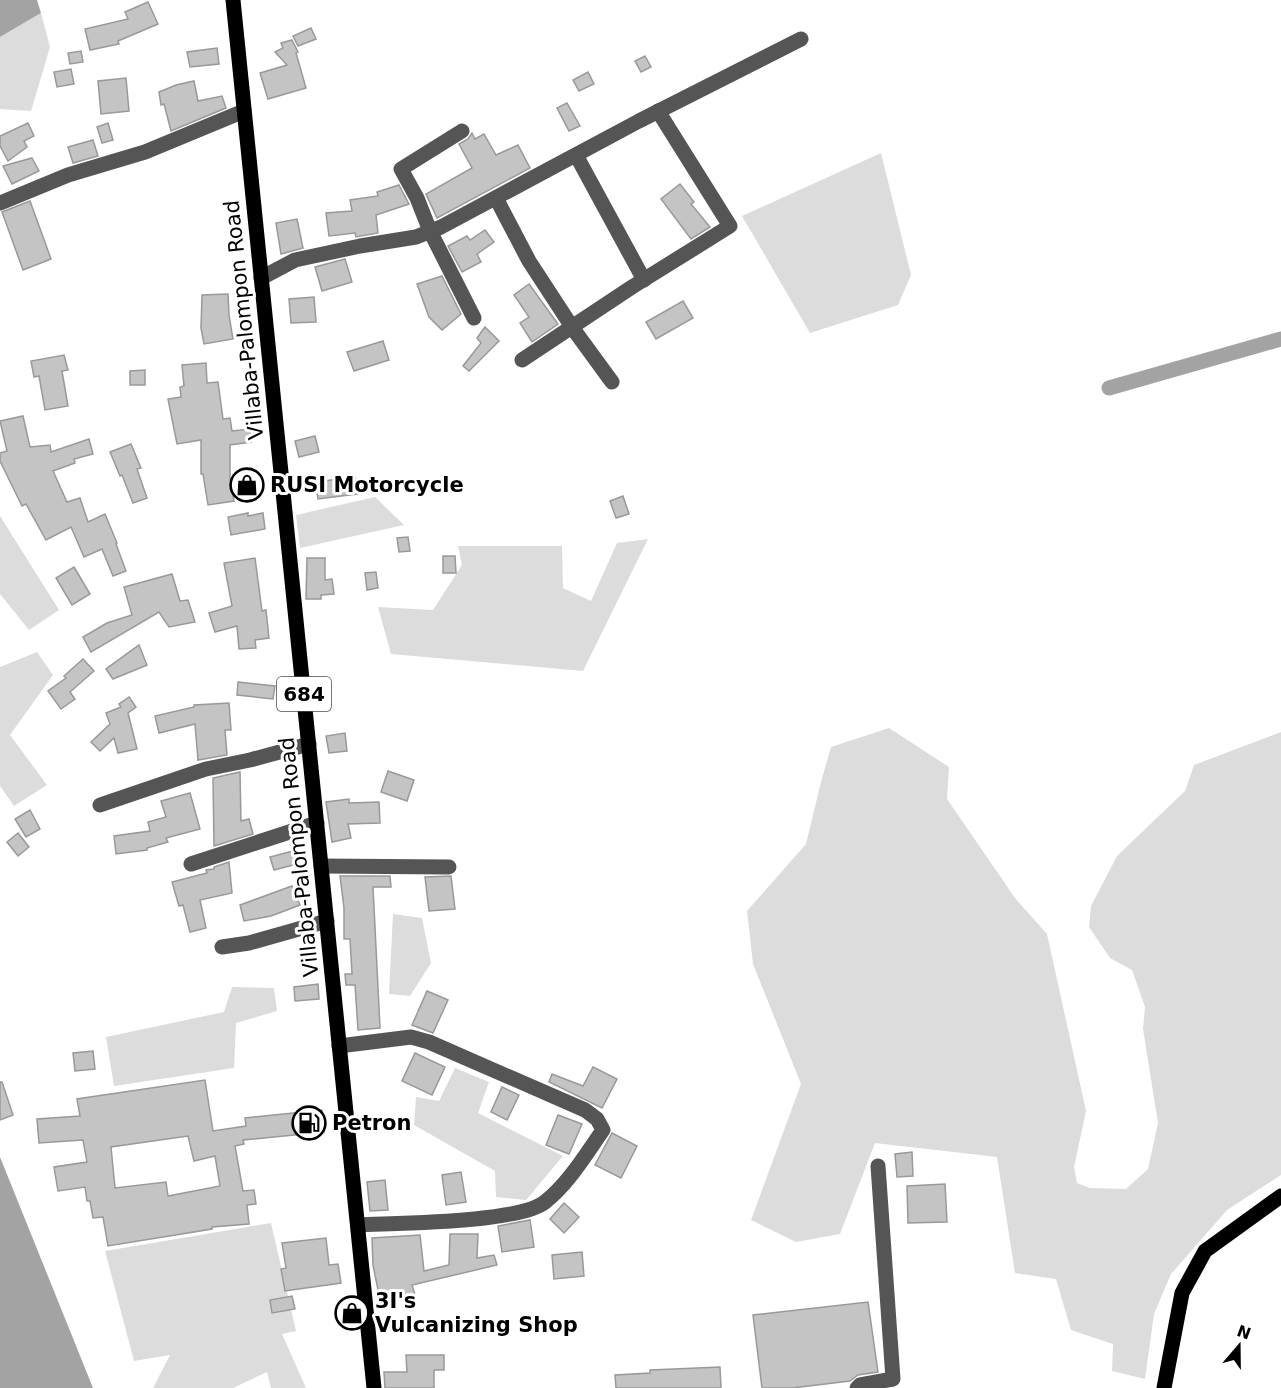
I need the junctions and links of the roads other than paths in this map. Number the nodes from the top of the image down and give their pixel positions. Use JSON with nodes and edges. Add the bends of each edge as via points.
{"nodes":[{"id":1,"x":237,"y":1,"type":"edge"},
{"id":2,"x":801,"y":39,"type":"dead end"},
{"id":3,"x":244,"y":111,"type":"junction"},
{"id":4,"x":658,"y":111,"type":"junction"},
{"id":5,"x":462,"y":131,"type":"dead end"},
{"id":6,"x":576,"y":154,"type":"junction"},
{"id":7,"x":496,"y":198,"type":"junction"},
{"id":8,"x":0,"y":203,"type":"edge"},
{"id":9,"x":430,"y":231,"type":"junction"},
{"id":10,"x":261,"y":278,"type":"junction"},
{"id":11,"x":644,"y":280,"type":"junction"},
{"id":12,"x":474,"y":318,"type":"dead end"},
{"id":13,"x":572,"y":327,"type":"junction"},
{"id":14,"x":522,"y":360,"type":"dead end"},
{"id":15,"x":612,"y":382,"type":"dead end"},
{"id":16,"x":309,"y":744,"type":"junction"},
{"id":17,"x":100,"y":805,"type":"dead end"},
{"id":18,"x":317,"y":823,"type":"junction"},
{"id":19,"x":191,"y":864,"type":"dead end"},
{"id":20,"x":321,"y":866,"type":"junction"},
{"id":21,"x":449,"y":867,"type":"dead end"},
{"id":22,"x":327,"y":921,"type":"junction"},
{"id":23,"x":222,"y":946,"type":"dead end"},
{"id":24,"x":339,"y":1046,"type":"junction"},
{"id":25,"x":878,"y":1166,"type":"dead end"},
{"id":26,"x":1281,"y":1196,"type":"edge"},
{"id":27,"x":358,"y":1225,"type":"junction"},
{"id":28,"x":374,"y":1388,"type":"edge"},
{"id":29,"x":857,"y":1388,"type":"edge"},
{"id":30,"x":1164,"y":1388,"type":"edge"}],
"edges":[{"from":1,"to":3,"type":"main road","name":"Villaba-Palompon Road","number":"684"},
{"from":2,"to":4,"type":"street"},
{"from":3,"to":8,"type":"street","via":[[145,152],[69,175]]},
{"from":3,"to":10,"type":"main road","name":"Villaba-Palompon Road","number":"684"},
{"from":4,"to":6,"type":"street"},
{"from":4,"to":11,"type":"street","via":[[730,226]]},
{"from":5,"to":9,"type":"street","via":[[401,169]]},
{"from":6,"to":7,"type":"street"},
{"from":6,"to":11,"type":"street"},
{"from":7,"to":9,"type":"street"},
{"from":7,"to":13,"type":"street"},
{"from":9,"to":10,"type":"street","via":[[295,260]]},
{"from":9,"to":12,"type":"street"},
{"from":10,"to":16,"type":"main road","name":"Villaba-Palompon Road","number":"684"},
{"from":11,"to":13,"type":"street"},
{"from":13,"to":14,"type":"street"},
{"from":13,"to":15,"type":"street"},
{"from":16,"to":17,"type":"street","via":[[206,768]]},
{"from":16,"to":18,"type":"main road","name":"Villaba-Palompon Road","number":"684"},
{"from":18,"to":19,"type":"street"},
{"from":18,"to":20,"type":"main road","name":"Villaba-Palompon Road","number":"684"},
{"from":20,"to":21,"type":"street"},
{"from":20,"to":22,"type":"main road","name":"Villaba-Palompon Road","number":"684"},
{"from":22,"to":23,"type":"street","via":[[249,943]]},
{"from":22,"to":24,"type":"main road","name":"Villaba-Palompon Road","number":"684"},
{"from":24,"to":27,"type":"main road","name":"Villaba-Palompon Road","number":"684"},
{"from":24,"to":27,"type":"street","via":[[411,1037],[429,1042],[585,1110],[603,1130],[544,1203],[520,1212],[452,1221]]},
{"from":25,"to":29,"type":"street","via":[[893,1379]]},
{"from":26,"to":30,"type":"main road","via":[[1205,1251],[1182,1293]]},
{"from":27,"to":28,"type":"main road","name":"Villaba-Palompon Road","number":"684"}]}
